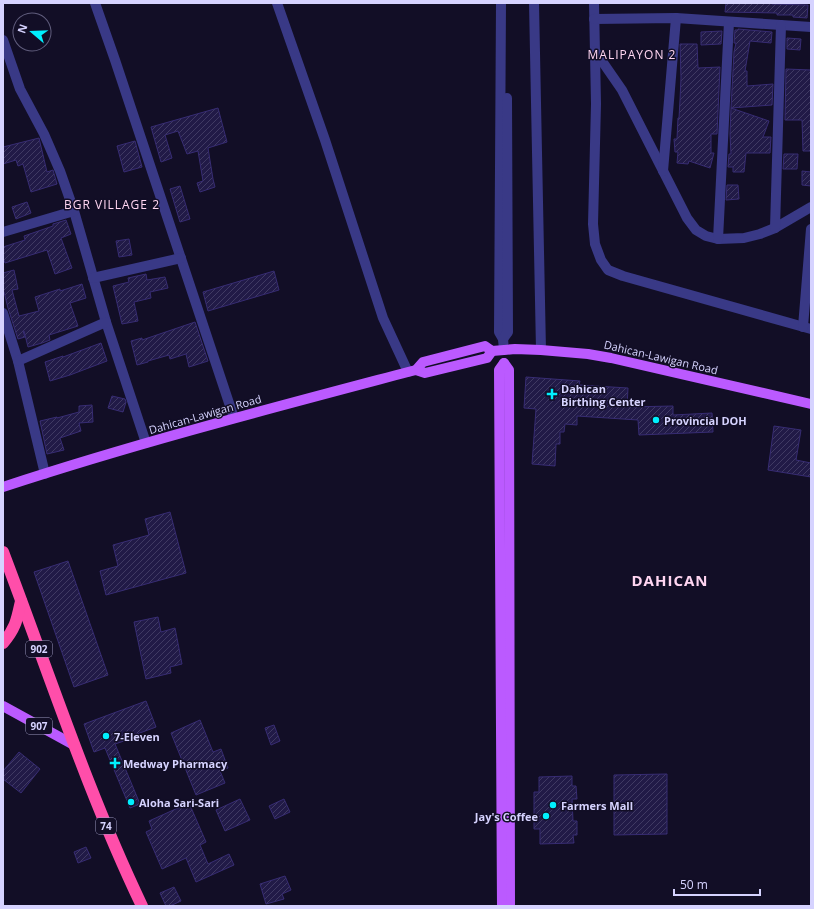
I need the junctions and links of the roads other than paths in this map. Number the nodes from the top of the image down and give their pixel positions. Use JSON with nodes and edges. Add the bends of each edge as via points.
{"nodes":[{"id":1,"x":95,"y":3,"type":"edge"},
{"id":2,"x":277,"y":3,"type":"edge"},
{"id":3,"x":501,"y":3,"type":"edge"},
{"id":4,"x":507,"y":3,"type":"edge"},
{"id":5,"x":534,"y":3,"type":"edge"},
{"id":6,"x":594,"y":3,"type":"edge"},
{"id":7,"x":676,"y":18,"type":"junction"},
{"id":8,"x":594,"y":19,"type":"junction"},
{"id":9,"x":729,"y":22,"type":"junction"},
{"id":10,"x":781,"y":25,"type":"junction"},
{"id":11,"x":811,"y":27,"type":"edge"},
{"id":12,"x":3,"y":40,"type":"edge"},
{"id":13,"x":596,"y":51,"type":"junction"},
{"id":14,"x":663,"y":171,"type":"junction"},
{"id":15,"x":811,"y":207,"type":"edge"},
{"id":16,"x":74,"y":211,"type":"junction"},
{"id":17,"x":775,"y":228,"type":"junction"},
{"id":18,"x":811,"y":229,"type":"edge"},
{"id":19,"x":3,"y":232,"type":"edge"},
{"id":20,"x":718,"y":239,"type":"junction"},
{"id":21,"x":181,"y":258,"type":"junction"},
{"id":22,"x":93,"y":278,"type":"junction"},
{"id":23,"x":3,"y":313,"type":"edge"},
{"id":24,"x":106,"y":322,"type":"junction"},
{"id":25,"x":807,"y":328,"type":"edge"},
{"id":26,"x":504,"y":339,"type":"junction"},
{"id":27,"x":504,"y":350,"type":"junction"},
{"id":28,"x":541,"y":350,"type":"junction"},
{"id":29,"x":18,"y":361,"type":"junction"},
{"id":30,"x":504,"y":363,"type":"junction"},
{"id":31,"x":412,"y":371,"type":"junction"},
{"id":32,"x":811,"y":404,"type":"edge"},
{"id":33,"x":234,"y":418,"type":"junction"},
{"id":34,"x":146,"y":443,"type":"junction"},
{"id":35,"x":45,"y":474,"type":"junction"},
{"id":36,"x":3,"y":487,"type":"edge"},
{"id":37,"x":3,"y":552,"type":"edge"},
{"id":38,"x":21,"y":600,"type":"junction"},
{"id":39,"x":3,"y":643,"type":"edge"},
{"id":40,"x":3,"y":706,"type":"edge"},
{"id":41,"x":74,"y":745,"type":"junction"},
{"id":42,"x":142,"y":906,"type":"edge"},
{"id":43,"x":502,"y":906,"type":"edge"},
{"id":44,"x":510,"y":906,"type":"edge"}],
"edges":[{"from":1,"to":21,"type":"street"},
{"from":2,"to":31,"type":"street","via":[[383,318]]},
{"from":3,"to":26,"type":"street","via":[[500,332]]},
{"from":4,"to":26,"type":"street","via":[[508,332]]},
{"from":5,"to":28,"type":"street"},
{"from":6,"to":8,"type":"street"},
{"from":7,"to":8,"type":"street"},
{"from":7,"to":9,"type":"street"},
{"from":7,"to":14,"type":"street"},
{"from":8,"to":13,"type":"street"},
{"from":9,"to":10,"type":"street"},
{"from":9,"to":20,"type":"street"},
{"from":10,"to":11,"type":"street"},
{"from":10,"to":17,"type":"street"},
{"from":12,"to":16,"type":"street","via":[[20,89],[44,134]]},
{"from":13,"to":14,"type":"street","via":[[622,90]]},
{"from":13,"to":25,"type":"street","via":[[593,224],[595,244],[608,270]]},
{"from":14,"to":20,"type":"street","via":[[696,230]]},
{"from":15,"to":17,"type":"street"},
{"from":16,"to":19,"type":"street"},
{"from":16,"to":22,"type":"street"},
{"from":17,"to":20,"type":"street","via":[[744,238]]},
{"from":18,"to":25,"type":"street"},
{"from":21,"to":22,"type":"street"},
{"from":21,"to":33,"type":"street"},
{"from":22,"to":24,"type":"street"},
{"from":23,"to":29,"type":"street"},
{"from":24,"to":29,"type":"street"},
{"from":24,"to":34,"type":"street"},
{"from":26,"to":27,"type":"street"},
{"from":27,"to":28,"type":"main road","name":"Dahican-Lawigan Road"},
{"from":27,"to":30,"type":"main road"},
{"from":27,"to":31,"type":"main road","name":"Dahican-Lawigan Road","via":[[492,351],[487,358],[426,373]]},
{"from":28,"to":32,"type":"main road","name":"Dahican-Lawigan Road","via":[[611,358]]},
{"from":29,"to":35,"type":"street"},
{"from":30,"to":43,"type":"main road","via":[[499,370]]},
{"from":30,"to":44,"type":"main road","via":[[509,370]]},
{"from":31,"to":33,"type":"main road","name":"Dahican-Lawigan Road"},
{"from":33,"to":34,"type":"main road","name":"Dahican-Lawigan Road"},
{"from":34,"to":35,"type":"main road","name":"Dahican-Lawigan Road"},
{"from":35,"to":36,"type":"main road","name":"Dahican-Lawigan Road"},
{"from":37,"to":38,"type":"highway","number":"902"},
{"from":38,"to":39,"type":"highway","via":[[16,624]]},
{"from":38,"to":41,"type":"highway","number":"902"},
{"from":40,"to":41,"type":"main road","number":"907"},
{"from":41,"to":42,"type":"highway","number":"74","via":[[105,824]]}]}
